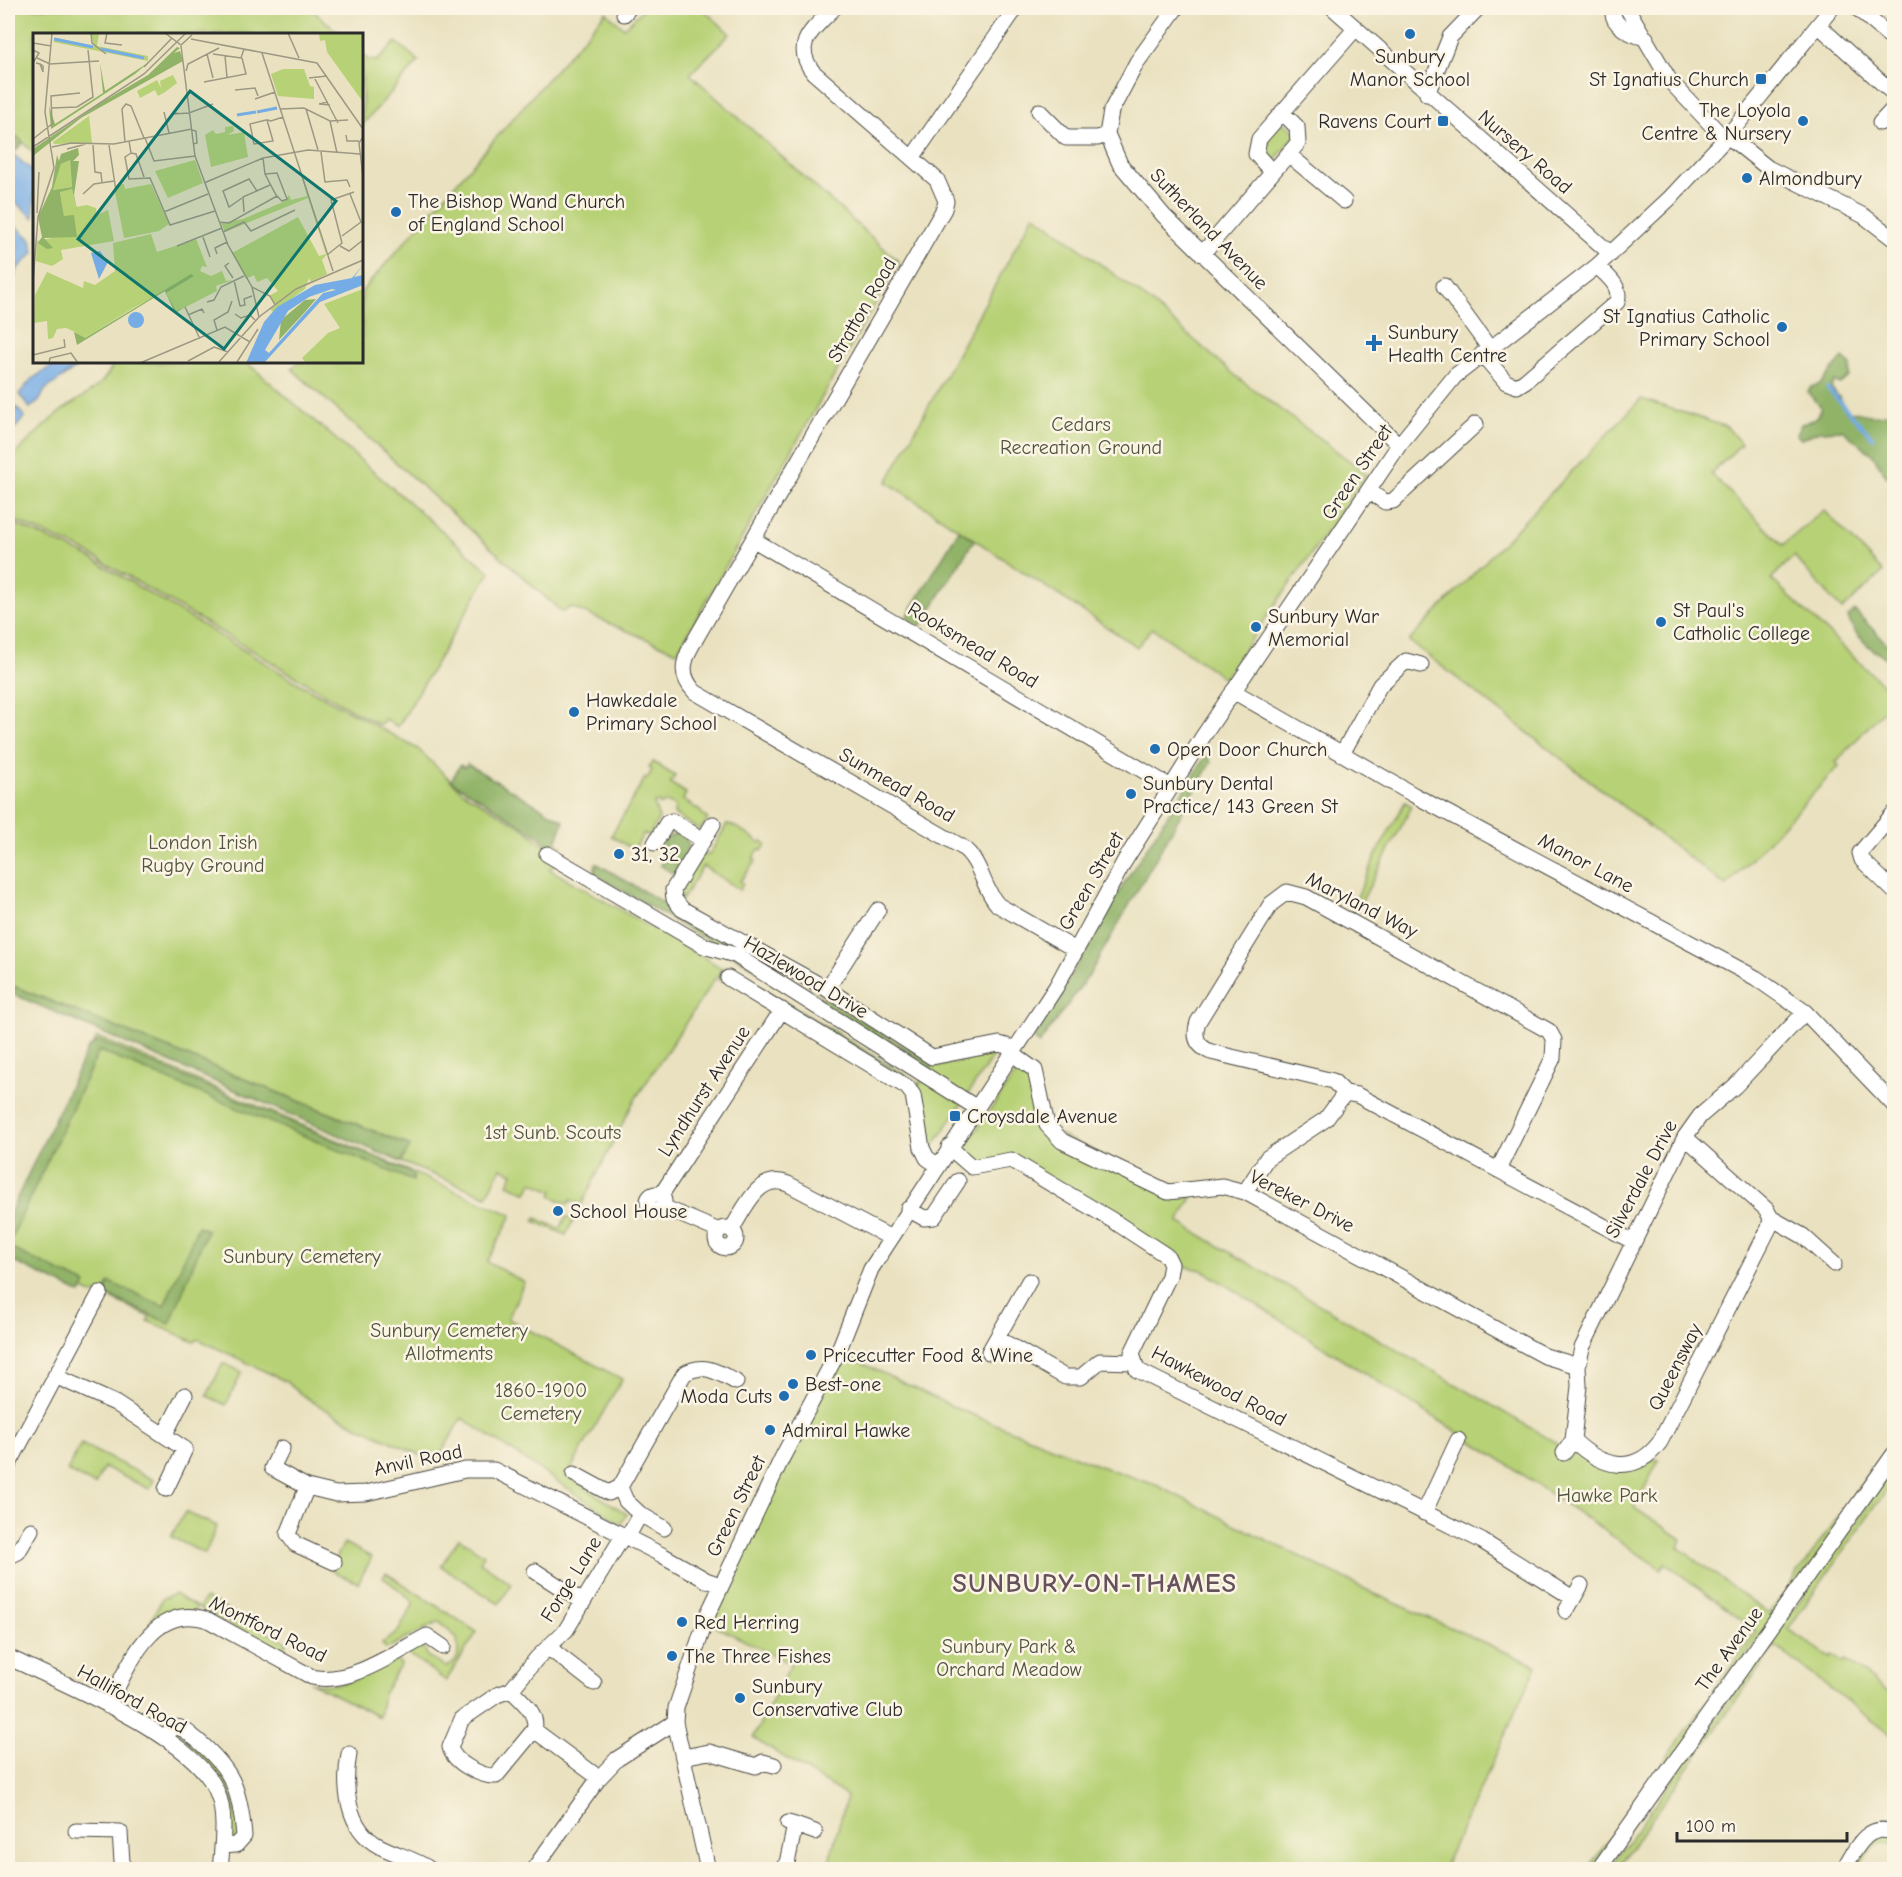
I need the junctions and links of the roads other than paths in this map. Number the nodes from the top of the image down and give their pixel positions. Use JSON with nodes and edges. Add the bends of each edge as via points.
{"nodes":[{"id":1,"x":834,"y":8,"type":"edge"},
{"id":2,"x":1017,"y":8,"type":"edge"},
{"id":3,"x":1176,"y":8,"type":"edge"},
{"id":4,"x":1333,"y":8,"type":"edge"},
{"id":5,"x":1478,"y":8,"type":"edge"},
{"id":6,"x":1613,"y":8,"type":"edge"},
{"id":7,"x":1627,"y":8,"type":"edge"},
{"id":8,"x":1832,"y":8,"type":"edge"},
{"id":9,"x":1857,"y":8,"type":"edge"},
{"id":10,"x":1818,"y":25,"type":"junction"},
{"id":11,"x":1356,"y":28,"type":"junction"},
{"id":12,"x":1646,"y":38,"type":"junction"},
{"id":13,"x":1894,"y":40,"type":"edge"},
{"id":14,"x":1427,"y":94,"type":"junction"},
{"id":15,"x":1894,"y":94,"type":"edge"},
{"id":16,"x":1894,"y":108,"type":"edge"},
{"id":17,"x":1039,"y":111,"type":"dead end"},
{"id":18,"x":1282,"y":112,"type":"junction"},
{"id":19,"x":1880,"y":123,"type":"dead end"},
{"id":20,"x":1107,"y":134,"type":"junction"},
{"id":21,"x":1727,"y":137,"type":"junction"},
{"id":22,"x":1288,"y":154,"type":"junction"},
{"id":23,"x":912,"y":158,"type":"junction"},
{"id":24,"x":1272,"y":172,"type":"junction"},
{"id":25,"x":1344,"y":201,"type":"dead end"},
{"id":26,"x":1894,"y":239,"type":"edge"},
{"id":27,"x":1202,"y":254,"type":"junction"},
{"id":28,"x":1611,"y":254,"type":"junction"},
{"id":29,"x":1597,"y":266,"type":"junction"},
{"id":30,"x":1444,"y":286,"type":"dead end"},
{"id":31,"x":1486,"y":351,"type":"junction"},
{"id":32,"x":1476,"y":424,"type":"dead end"},
{"id":33,"x":1399,"y":445,"type":"junction"},
{"id":34,"x":1370,"y":492,"type":"junction"},
{"id":35,"x":754,"y":540,"type":"junction"},
{"id":36,"x":1421,"y":665,"type":"dead end"},
{"id":37,"x":683,"y":671,"type":"joint"},
{"id":38,"x":1233,"y":691,"type":"junction"},
{"id":39,"x":1342,"y":754,"type":"junction"},
{"id":40,"x":1171,"y":787,"type":"junction"},
{"id":41,"x":1894,"y":813,"type":"edge"},
{"id":42,"x":713,"y":824,"type":"dead end"},
{"id":43,"x":703,"y":840,"type":"junction"},
{"id":44,"x":655,"y":843,"type":"dead end"},
{"id":45,"x":546,"y":854,"type":"dead end"},
{"id":46,"x":1894,"y":891,"type":"edge"},
{"id":47,"x":878,"y":910,"type":"dead end"},
{"id":48,"x":1076,"y":950,"type":"junction"},
{"id":49,"x":728,"y":978,"type":"dead end"},
{"id":50,"x":827,"y":989,"type":"junction"},
{"id":51,"x":782,"y":1010,"type":"junction"},
{"id":52,"x":1805,"y":1012,"type":"junction"},
{"id":53,"x":1013,"y":1051,"type":"junction"},
{"id":54,"x":1345,"y":1093,"type":"junction"},
{"id":55,"x":1894,"y":1105,"type":"edge"},
{"id":56,"x":977,"y":1108,"type":"junction"},
{"id":57,"x":1685,"y":1137,"type":"junction"},
{"id":58,"x":949,"y":1147,"type":"junction"},
{"id":59,"x":938,"y":1165,"type":"junction"},
{"id":60,"x":1498,"y":1170,"type":"junction"},
{"id":61,"x":958,"y":1181,"type":"dead end"},
{"id":62,"x":1245,"y":1192,"type":"junction"},
{"id":63,"x":908,"y":1209,"type":"junction"},
{"id":64,"x":1771,"y":1218,"type":"junction"},
{"id":65,"x":891,"y":1238,"type":"junction"},
{"id":66,"x":1632,"y":1241,"type":"junction"},
{"id":67,"x":1834,"y":1264,"type":"dead end"},
{"id":68,"x":1029,"y":1291,"type":"dead end"},
{"id":69,"x":100,"y":1293,"type":"dead end"},
{"id":70,"x":997,"y":1338,"type":"junction"},
{"id":71,"x":989,"y":1352,"type":"dead end"},
{"id":72,"x":1133,"y":1362,"type":"junction"},
{"id":73,"x":1578,"y":1366,"type":"junction"},
{"id":74,"x":55,"y":1376,"type":"junction"},
{"id":75,"x":736,"y":1382,"type":"dead end"},
{"id":76,"x":185,"y":1395,"type":"dead end"},
{"id":77,"x":165,"y":1434,"type":"junction"},
{"id":78,"x":1458,"y":1440,"type":"dead end"},
{"id":79,"x":1573,"y":1440,"type":"junction"},
{"id":80,"x":282,"y":1448,"type":"dead end"},
{"id":81,"x":1564,"y":1453,"type":"dead end"},
{"id":82,"x":1894,"y":1454,"type":"edge"},
{"id":83,"x":8,"y":1466,"type":"edge"},
{"id":84,"x":574,"y":1474,"type":"dead end"},
{"id":85,"x":307,"y":1487,"type":"junction"},
{"id":86,"x":620,"y":1487,"type":"junction"},
{"id":87,"x":166,"y":1490,"type":"dead end"},
{"id":88,"x":1424,"y":1513,"type":"junction"},
{"id":89,"x":640,"y":1514,"type":"junction"},
{"id":90,"x":664,"y":1528,"type":"dead end"},
{"id":91,"x":31,"y":1530,"type":"dead end"},
{"id":92,"x":625,"y":1537,"type":"junction"},
{"id":93,"x":8,"y":1557,"type":"edge"},
{"id":94,"x":334,"y":1562,"type":"dead end"},
{"id":95,"x":535,"y":1571,"type":"dead end"},
{"id":96,"x":721,"y":1585,"type":"junction"},
{"id":97,"x":1573,"y":1598,"type":"dead end"},
{"id":98,"x":583,"y":1602,"type":"junction"},
{"id":99,"x":443,"y":1647,"type":"dead end"},
{"id":100,"x":549,"y":1648,"type":"junction"},
{"id":101,"x":8,"y":1657,"type":"edge"},
{"id":102,"x":594,"y":1683,"type":"dead end"},
{"id":103,"x":511,"y":1690,"type":"junction"},
{"id":104,"x":108,"y":1706,"type":"junction"},
{"id":105,"x":675,"y":1722,"type":"junction"},
{"id":106,"x":534,"y":1730,"type":"junction"},
{"id":107,"x":165,"y":1738,"type":"junction"},
{"id":108,"x":349,"y":1754,"type":"dead end"},
{"id":109,"x":683,"y":1757,"type":"junction"},
{"id":110,"x":774,"y":1765,"type":"dead end"},
{"id":111,"x":599,"y":1778,"type":"junction"},
{"id":112,"x":76,"y":1831,"type":"dead end"},
{"id":113,"x":815,"y":1832,"type":"dead end"},
{"id":114,"x":1894,"y":1833,"type":"edge"},
{"id":115,"x":222,"y":1845,"type":"junction"},
{"id":116,"x":127,"y":1869,"type":"edge"},
{"id":117,"x":220,"y":1869,"type":"edge"},
{"id":118,"x":431,"y":1869,"type":"edge"},
{"id":119,"x":533,"y":1869,"type":"edge"},
{"id":120,"x":708,"y":1869,"type":"edge"},
{"id":121,"x":781,"y":1869,"type":"edge"},
{"id":122,"x":1598,"y":1869,"type":"edge"},
{"id":123,"x":1843,"y":1869,"type":"edge"}],
"edges":[{"from":1,"to":23,"type":"street","name":"Stratton Road","via":[[809,35],[804,59],[813,72]]},
{"from":2,"to":23,"type":"street"},
{"from":3,"to":20,"type":"street","via":[[1137,62],[1111,111]]},
{"from":4,"to":11,"type":"street","name":"Nursery Road"},
{"from":5,"to":14,"type":"street","via":[[1450,37]]},
{"from":6,"to":12,"type":"street","via":[[1621,27],[1633,36]]},
{"from":7,"to":12,"type":"street"},
{"from":8,"to":10,"type":"street","name":"Green Street"},
{"from":9,"to":13,"type":"street"},
{"from":10,"to":15,"type":"street"},
{"from":10,"to":21,"type":"street","name":"Green Street"},
{"from":11,"to":14,"type":"street","name":"Nursery Road"},
{"from":11,"to":18,"type":"street"},
{"from":12,"to":21,"type":"street","via":[[1679,94]]},
{"from":14,"to":28,"type":"street","name":"Nursery Road"},
{"from":16,"to":19,"type":"street"},
{"from":17,"to":20,"type":"street","via":[[1066,138],[1098,138]]},
{"from":18,"to":22,"type":"street","via":[[1299,133],[1298,143]]},
{"from":18,"to":24,"type":"street","via":[[1256,143],[1259,159]]},
{"from":20,"to":27,"type":"street","name":"Sutherland Avenue","via":[[1120,164]]},
{"from":21,"to":26,"type":"street","via":[[1768,168],[1864,216]]},
{"from":21,"to":28,"type":"street","name":"Green Street"},
{"from":22,"to":24,"type":"street"},
{"from":22,"to":25,"type":"street"},
{"from":23,"to":35,"type":"street","name":"Stratton Road","via":[[937,180],[943,190],[944,209]]},
{"from":24,"to":27,"type":"street"},
{"from":27,"to":33,"type":"street","name":"Sutherland Avenue"},
{"from":28,"to":29,"type":"street","name":"Green Street"},
{"from":29,"to":31,"type":"street","name":"Green Street"},
{"from":29,"to":31,"type":"street","via":[[1617,287],[1617,302],[1525,381],[1516,386],[1506,382]]},
{"from":30,"to":31,"type":"street"},
{"from":31,"to":33,"type":"street","name":"Green Street","via":[[1443,389]]},
{"from":32,"to":34,"type":"street","via":[[1393,501],[1385,502]]},
{"from":33,"to":34,"type":"street","name":"Green Street"},
{"from":34,"to":38,"type":"street","name":"Green Street"},
{"from":35,"to":37,"type":"street","name":"Stratton Road","via":[[685,657]]},
{"from":35,"to":40,"type":"street","name":"Rooksmead Road"},
{"from":36,"to":39,"type":"street","via":[[1406,661],[1380,685]]},
{"from":37,"to":48,"type":"street","name":"Sunmead Road","via":[[695,692],[962,847],[971,854],[989,895],[998,905]]},
{"from":38,"to":39,"type":"street","name":"Manor Lane"},
{"from":38,"to":40,"type":"street","name":"Green Street"},
{"from":39,"to":52,"type":"street","name":"Manor Lane","via":[[1756,978]]},
{"from":40,"to":48,"type":"street","name":"Green Street"},
{"from":41,"to":46,"type":"street","via":[[1860,853],[1862,860]]},
{"from":42,"to":43,"type":"street"},
{"from":43,"to":44,"type":"street","via":[[672,821]]},
{"from":43,"to":50,"type":"street","via":[[676,884],[674,899],[682,909]]},
{"from":45,"to":56,"type":"street","name":"Hazlewood Drive","via":[[704,946],[735,955]]},
{"from":47,"to":50,"type":"street"},
{"from":48,"to":53,"type":"street","name":"Green Street"},
{"from":49,"to":51,"type":"street"},
{"from":50,"to":53,"type":"street","via":[[932,1057],[999,1044]]},
{"from":51,"to":59,"type":"street","via":[[907,1086],[913,1095],[925,1154]]},
{"from":51,"to":65,"type":"street","name":"Lyndhurst Avenue","via":[[662,1201],[725,1231],[761,1186],[774,1180]]},
{"from":52,"to":55,"type":"street","name":"Manor Lane"},
{"from":52,"to":57,"type":"street","name":"Silverdale Drive","via":[[1700,1116]]},
{"from":53,"to":56,"type":"street","name":"Green Street"},
{"from":53,"to":62,"type":"street","name":"Vereker Drive","via":[[1038,1077],[1047,1125],[1062,1141],[1168,1192],[1222,1186]]},
{"from":54,"to":60,"type":"street","name":"Maryland Way","via":[[1357,1095]]},
{"from":54,"to":60,"type":"street","name":"Maryland Way","via":[[1333,1080],[1211,1052],[1197,1041],[1195,1031],[1204,1012],[1271,904],[1287,892],[1297,892],[1315,901],[1549,1031],[1554,1040],[1553,1058]]},
{"from":54,"to":62,"type":"street","via":[[1326,1119],[1267,1158]]},
{"from":56,"to":58,"type":"street","name":"Green Street"},
{"from":57,"to":64,"type":"street","via":[[1766,1209]]},
{"from":57,"to":66,"type":"street","name":"Silverdale Drive"},
{"from":58,"to":59,"type":"street","name":"Green Street"},
{"from":58,"to":72,"type":"street","name":"Hawkewood Road","via":[[972,1167],[1011,1160],[1167,1256],[1171,1271],[1132,1353]]},
{"from":59,"to":63,"type":"street","name":"Green Street"},
{"from":60,"to":66,"type":"street","name":"Maryland Way"},
{"from":61,"to":63,"type":"street","via":[[934,1217],[924,1218]]},
{"from":62,"to":73,"type":"street","name":"Vereker Drive","via":[[1545,1356]]},
{"from":63,"to":65,"type":"street","name":"Green Street"},
{"from":64,"to":67,"type":"street","via":[[1803,1236]]},
{"from":64,"to":79,"type":"street","name":"Queensway","via":[[1652,1453],[1618,1466],[1587,1454]]},
{"from":65,"to":96,"type":"street","name":"Green Street","via":[[871,1269],[838,1352]]},
{"from":66,"to":73,"type":"street","name":"Silverdale Drive","via":[[1582,1348]]},
{"from":68,"to":70,"type":"street"},
{"from":69,"to":74,"type":"street"},
{"from":70,"to":71,"type":"street"},
{"from":70,"to":72,"type":"street","via":[[1065,1377],[1081,1377],[1105,1359]]},
{"from":72,"to":88,"type":"street","name":"Hawkewood Road","via":[[1144,1375]]},
{"from":73,"to":79,"type":"street","via":[[1580,1386]]},
{"from":74,"to":77,"type":"street","via":[[115,1402]]},
{"from":74,"to":83,"type":"street"},
{"from":75,"to":86,"type":"street","via":[[711,1369],[684,1374]]},
{"from":76,"to":77,"type":"street"},
{"from":77,"to":87,"type":"street","via":[[185,1449]]},
{"from":78,"to":88,"type":"street"},
{"from":79,"to":81,"type":"street"},
{"from":80,"to":85,"type":"street","name":"Anvil Road","via":[[272,1468]]},
{"from":82,"to":122,"type":"street","name":"The Avenue"},
{"from":84,"to":86,"type":"street","via":[[602,1492]]},
{"from":85,"to":92,"type":"street","name":"Anvil Road","via":[[336,1494],[366,1493],[465,1470],[494,1470]]},
{"from":85,"to":94,"type":"street","via":[[288,1534],[295,1544]]},
{"from":86,"to":89,"type":"street","via":[[626,1501]]},
{"from":88,"to":97,"type":"street","name":"Hawkewood Road","via":[[1482,1541]]},
{"from":89,"to":90,"type":"street"},
{"from":89,"to":92,"type":"street"},
{"from":91,"to":93,"type":"street","via":[[18,1552]]},
{"from":92,"to":96,"type":"street","name":"Forge Lane"},
{"from":92,"to":98,"type":"street","name":"Forge Lane"},
{"from":95,"to":98,"type":"street"},
{"from":96,"to":105,"type":"street","name":"Green Street","via":[[695,1649]]},
{"from":98,"to":100,"type":"street","name":"Forge Lane"},
{"from":99,"to":104,"type":"street","name":"Montford Road","via":[[428,1636],[345,1677],[321,1679],[208,1620],[197,1616],[177,1618],[158,1628],[137,1650]]},
{"from":100,"to":102,"type":"street"},
{"from":100,"to":103,"type":"street","name":"Forge Lane"},
{"from":101,"to":104,"type":"street","name":"Halliford Road"},
{"from":103,"to":106,"type":"street","via":[[529,1709],[536,1724]]},
{"from":103,"to":106,"type":"street","name":"Forge Lane","via":[[489,1699],[462,1719],[451,1743],[454,1758],[492,1777],[499,1774]]},
{"from":104,"to":107,"type":"street","name":"Halliford Road"},
{"from":105,"to":109,"type":"street"},
{"from":105,"to":111,"type":"street","via":[[631,1749]]},
{"from":106,"to":111,"type":"street"},
{"from":107,"to":115,"type":"street","name":"Halliford Road","via":[[198,1765],[217,1792]]},
{"from":107,"to":115,"type":"street","via":[[172,1728],[183,1728],[230,1774],[242,1804],[244,1836],[236,1845]]},
{"from":108,"to":118,"type":"street","via":[[347,1790],[357,1826],[370,1840]]},
{"from":109,"to":110,"type":"street","via":[[708,1752],[756,1767],[763,1762]]},
{"from":109,"to":120,"type":"street"},
{"from":111,"to":119,"type":"street"},
{"from":112,"to":116,"type":"street","via":[[120,1832],[122,1862]]},
{"from":113,"to":121,"type":"street","via":[[792,1824],[787,1863]]},
{"from":114,"to":123,"type":"street","via":[[1880,1830],[1864,1836]]},
{"from":115,"to":117,"type":"street","name":"Halliford Road"}]}
